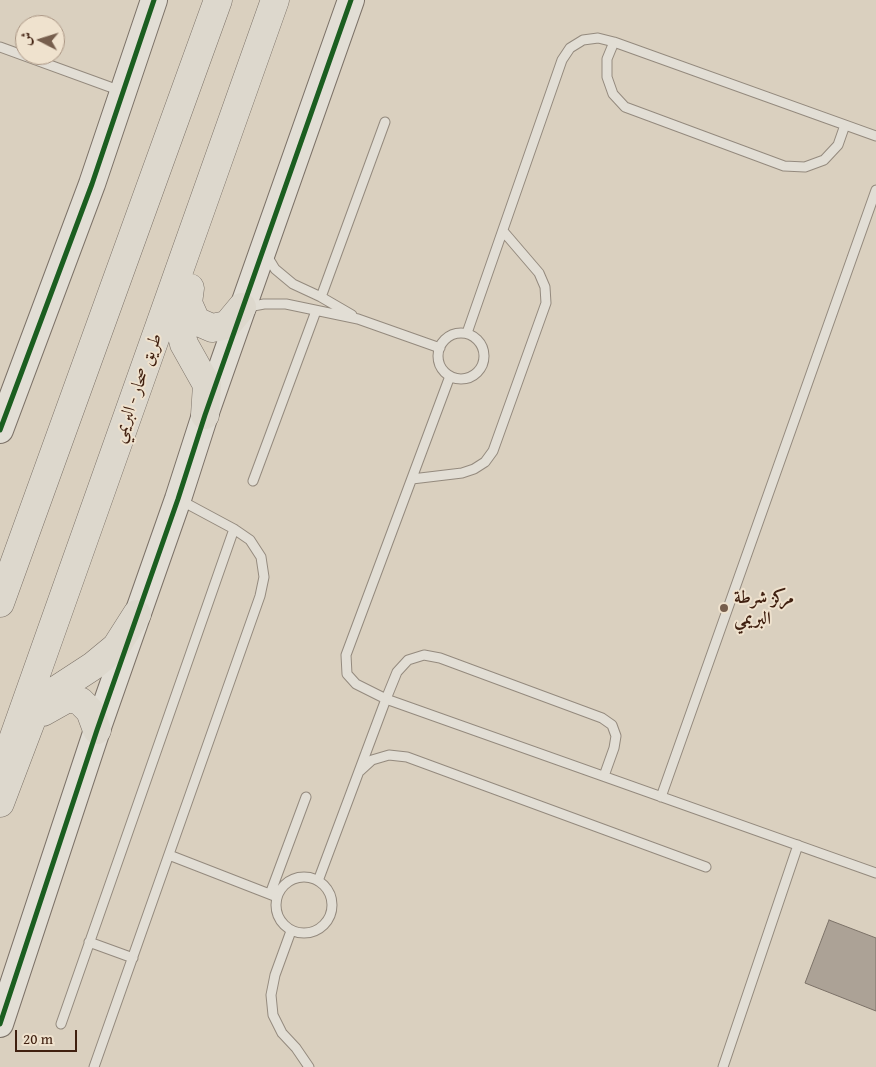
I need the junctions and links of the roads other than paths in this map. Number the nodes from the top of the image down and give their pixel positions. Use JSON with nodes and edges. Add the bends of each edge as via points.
{"nodes":[{"id":1,"x":154,"y":0,"type":"edge"},
{"id":2,"x":218,"y":0,"type":"edge"},
{"id":3,"x":275,"y":0,"type":"edge"},
{"id":4,"x":286,"y":0,"type":"edge"},
{"id":5,"x":351,"y":0,"type":"edge"},
{"id":6,"x":614,"y":42,"type":"junction"},
{"id":7,"x":0,"y":47,"type":"edge"},
{"id":8,"x":123,"y":92,"type":"junction"},
{"id":9,"x":385,"y":122,"type":"dead end"},
{"id":10,"x":845,"y":125,"type":"junction"},
{"id":11,"x":876,"y":136,"type":"edge"},
{"id":12,"x":876,"y":190,"type":"edge"},
{"id":13,"x":503,"y":231,"type":"junction"},
{"id":14,"x":263,"y":249,"type":"junction"},
{"id":15,"x":192,"y":267,"type":"junction"},
{"id":16,"x":321,"y":297,"type":"junction"},
{"id":17,"x":242,"y":307,"type":"junction"},
{"id":18,"x":316,"y":310,"type":"junction"},
{"id":19,"x":358,"y":319,"type":"junction"},
{"id":20,"x":467,"y":333,"type":"junction"},
{"id":21,"x":440,"y":348,"type":"junction"},
{"id":22,"x":450,"y":376,"type":"junction"},
{"id":23,"x":205,"y":415,"type":"junction"},
{"id":24,"x":0,"y":430,"type":"edge"},
{"id":25,"x":412,"y":479,"type":"junction"},
{"id":26,"x":253,"y":481,"type":"dead end"},
{"id":27,"x":178,"y":499,"type":"junction"},
{"id":28,"x":234,"y":529,"type":"junction"},
{"id":29,"x":0,"y":603,"type":"edge"},
{"id":30,"x":137,"y":614,"type":"junction"},
{"id":31,"x":386,"y":699,"type":"junction"},
{"id":32,"x":97,"y":730,"type":"junction"},
{"id":33,"x":8,"y":770,"type":"edge"},
{"id":34,"x":358,"y":772,"type":"junction"},
{"id":35,"x":604,"y":776,"type":"junction"},
{"id":36,"x":306,"y":797,"type":"dead end"},
{"id":37,"x":661,"y":797,"type":"junction"},
{"id":38,"x":0,"y":803,"type":"edge"},
{"id":39,"x":798,"y":845,"type":"junction"},
{"id":40,"x":169,"y":855,"type":"junction"},
{"id":41,"x":706,"y":867,"type":"dead end"},
{"id":42,"x":876,"y":873,"type":"edge"},
{"id":43,"x":318,"y":882,"type":"junction"},
{"id":44,"x":273,"y":896,"type":"junction"},
{"id":45,"x":291,"y":930,"type":"junction"},
{"id":46,"x":89,"y":942,"type":"junction"},
{"id":47,"x":133,"y":958,"type":"junction"},
{"id":48,"x":0,"y":1024,"type":"edge"},
{"id":49,"x":61,"y":1024,"type":"dead end"},
{"id":50,"x":94,"y":1067,"type":"edge"},
{"id":51,"x":309,"y":1067,"type":"edge"},
{"id":52,"x":723,"y":1067,"type":"edge"}],
"edges":[{"from":1,"to":8,"type":"street"},
{"from":2,"to":29,"type":"highway"},
{"from":3,"to":33,"type":"highway","name":"طريق صحار - البريمي"},
{"from":4,"to":15,"type":"highway","via":[[270,53]]},
{"from":5,"to":14,"type":"street"},
{"from":6,"to":10,"type":"lane"},
{"from":6,"to":10,"type":"lane","via":[[607,59],[607,77],[613,94],[625,107],[784,166],[805,167],[824,160],[838,145]]},
{"from":6,"to":13,"type":"lane","via":[[598,38],[583,40],[570,48],[562,60]]},
{"from":7,"to":8,"type":"lane"},
{"from":8,"to":24,"type":"street"},
{"from":9,"to":16,"type":"lane"},
{"from":10,"to":11,"type":"lane"},
{"from":12,"to":37,"type":"lane"},
{"from":13,"to":20,"type":"lane"},
{"from":13,"to":25,"type":"lane","via":[[539,273],[545,287],[546,303],[493,452],[474,469]]},
{"from":14,"to":16,"type":"lane","via":[[275,269],[293,284]]},
{"from":14,"to":17,"type":"street"},
{"from":15,"to":17,"type":"highway","via":[[188,303],[196,321],[212,328],[227,325]]},
{"from":15,"to":23,"type":"highway","via":[[182,295],[179,325],[184,344],[207,385]]},
{"from":16,"to":19,"type":"lane"},
{"from":17,"to":18,"type":"lane","via":[[286,304]]},
{"from":17,"to":23,"type":"street"},
{"from":18,"to":19,"type":"lane"},
{"from":18,"to":26,"type":"lane"},
{"from":19,"to":21,"type":"lane"},
{"from":20,"to":21,"type":"lane","via":[[451,335]]},
{"from":20,"to":22,"type":"lane","via":[[481,343],[484,360],[481,368],[467,378]]},
{"from":21,"to":22,"type":"lane","via":[[440,364]]},
{"from":22,"to":25,"type":"lane"},
{"from":23,"to":27,"type":"street"},
{"from":25,"to":31,"type":"lane","via":[[346,655],[348,674],[356,684]]},
{"from":27,"to":28,"type":"lane"},
{"from":27,"to":30,"type":"street"},
{"from":28,"to":40,"type":"lane","via":[[250,540],[261,557],[264,577]]},
{"from":28,"to":46,"type":"lane"},
{"from":30,"to":32,"type":"street"},
{"from":30,"to":33,"type":"highway","via":[[116,647],[47,696],[33,716]]},
{"from":31,"to":34,"type":"lane"},
{"from":31,"to":35,"type":"lane"},
{"from":31,"to":35,"type":"lane","via":[[397,672],[408,660],[424,655],[440,658],[602,718],[612,725],[616,736]]},
{"from":32,"to":33,"type":"highway","via":[[90,711],[80,701],[68,698],[42,712]]},
{"from":32,"to":48,"type":"street"},
{"from":33,"to":38,"type":"highway"},
{"from":34,"to":41,"type":"lane","via":[[372,760],[390,755],[407,757]]},
{"from":34,"to":43,"type":"lane"},
{"from":35,"to":37,"type":"lane"},
{"from":36,"to":44,"type":"lane"},
{"from":37,"to":39,"type":"lane"},
{"from":39,"to":42,"type":"lane"},
{"from":39,"to":52,"type":"lane"},
{"from":40,"to":44,"type":"lane"},
{"from":40,"to":47,"type":"lane"},
{"from":43,"to":44,"type":"lane","via":[[309,878],[294,879]]},
{"from":43,"to":45,"type":"lane","via":[[331,898],[332,909],[328,919],[312,932]]},
{"from":44,"to":45,"type":"lane","via":[[278,916]]},
{"from":45,"to":51,"type":"lane","via":[[274,975],[271,995],[274,1015],[282,1033]]},
{"from":46,"to":47,"type":"lane"},
{"from":46,"to":49,"type":"lane"},
{"from":47,"to":50,"type":"lane"}]}
